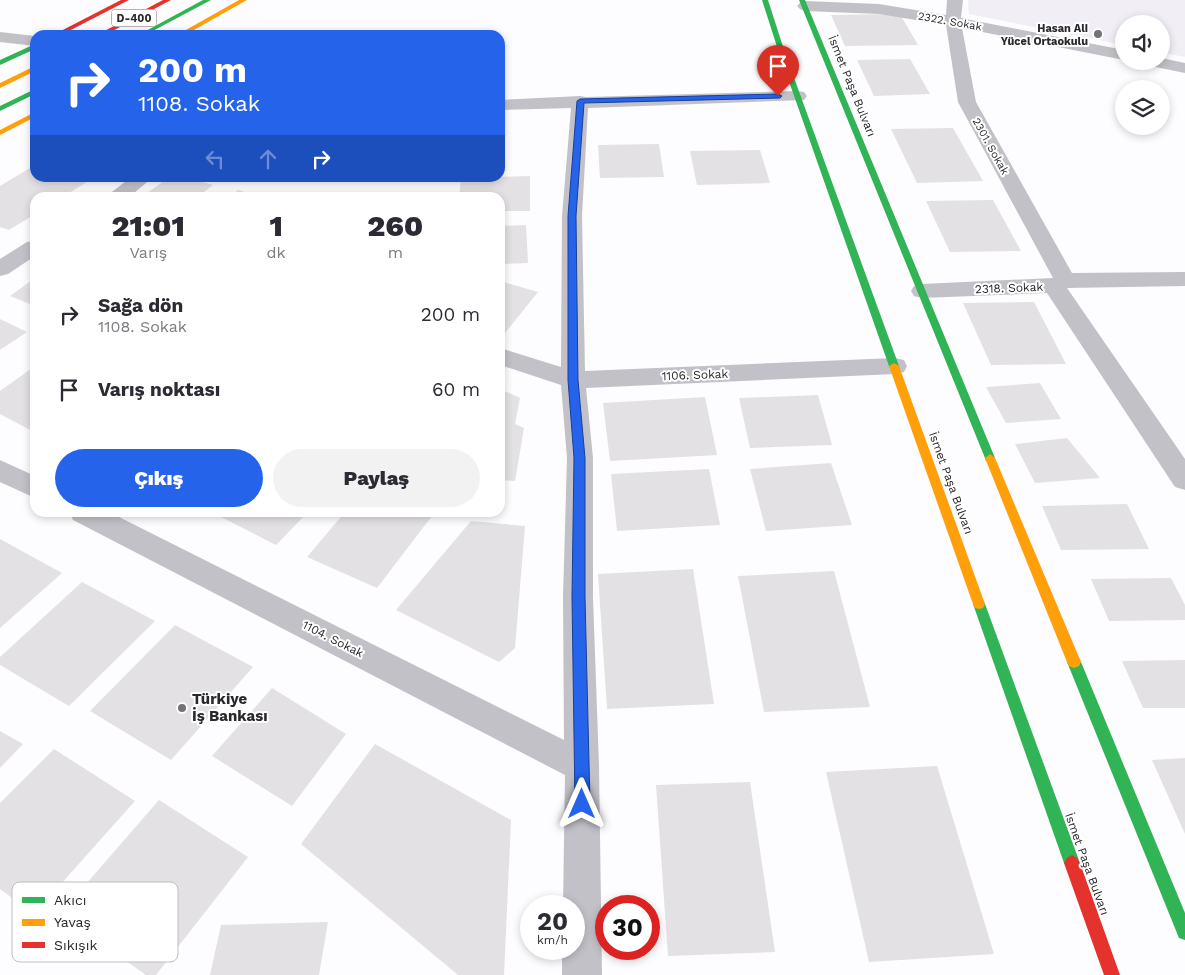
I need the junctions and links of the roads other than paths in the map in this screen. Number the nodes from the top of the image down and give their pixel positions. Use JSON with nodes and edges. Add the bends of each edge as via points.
{"nodes":[{"id":1,"x":123,"y":0,"type":"edge"},
{"id":2,"x":168,"y":0,"type":"edge"},
{"id":3,"x":208,"y":0,"type":"edge"},
{"id":4,"x":244,"y":0,"type":"edge"},
{"id":5,"x":765,"y":0,"type":"edge"},
{"id":6,"x":955,"y":0,"type":"edge"},
{"id":7,"x":803,"y":3,"type":"edge"},
{"id":8,"x":953,"y":21,"type":"junction"},
{"id":9,"x":66,"y":30,"type":"edge"},
{"id":10,"x":110,"y":30,"type":"edge"},
{"id":11,"x":151,"y":30,"type":"edge"},
{"id":12,"x":189,"y":30,"type":"edge"},
{"id":13,"x":0,"y":36,"type":"edge"},
{"id":14,"x":30,"y":40,"type":"edge"},
{"id":15,"x":30,"y":48,"type":"edge"},
{"id":16,"x":1115,"y":54,"type":"edge"},
{"id":17,"x":0,"y":63,"type":"edge"},
{"id":18,"x":1170,"y":65,"type":"edge"},
{"id":19,"x":1185,"y":68,"type":"edge"},
{"id":20,"x":30,"y":71,"type":"edge"},
{"id":21,"x":0,"y":86,"type":"edge"},
{"id":22,"x":30,"y":94,"type":"edge"},
{"id":23,"x":798,"y":96,"type":"junction"},
{"id":24,"x":580,"y":101,"type":"junction"},
{"id":25,"x":505,"y":104,"type":"edge"},
{"id":26,"x":0,"y":109,"type":"edge"},
{"id":27,"x":30,"y":117,"type":"edge"},
{"id":28,"x":0,"y":132,"type":"edge"},
{"id":29,"x":136,"y":182,"type":"edge"},
{"id":30,"x":122,"y":192,"type":"edge"},
{"id":31,"x":30,"y":250,"type":"edge"},
{"id":32,"x":0,"y":269,"type":"edge"},
{"id":33,"x":1185,"y":279,"type":"edge"},
{"id":34,"x":1059,"y":283,"type":"junction"},
{"id":35,"x":922,"y":291,"type":"junction"},
{"id":36,"x":505,"y":358,"type":"edge"},
{"id":37,"x":895,"y":366,"type":"junction"},
{"id":38,"x":573,"y":380,"type":"junction"},
{"id":39,"x":0,"y":470,"type":"edge"},
{"id":40,"x":1185,"y":480,"type":"edge"},
{"id":41,"x":30,"y":485,"type":"edge"},
{"id":42,"x":93,"y":517,"type":"edge"},
{"id":43,"x":582,"y":766,"type":"junction"},
{"id":44,"x":1185,"y":932,"type":"edge"},
{"id":45,"x":582,"y":975,"type":"edge"},
{"id":46,"x":1112,"y":975,"type":"edge"}],
"edges":[{"from":1,"to":9,"type":"main road"},
{"from":2,"to":10,"type":"main road","number":"D-400"},
{"from":3,"to":11,"type":"main road","number":"D-400"},
{"from":4,"to":12,"type":"main road"},
{"from":5,"to":23,"type":"main road","name":"İsmet Paşa Bulvarı"},
{"from":6,"to":8,"type":"street","name":"2301. Sokak"},
{"from":7,"to":8,"type":"street","name":"2322. Sokak","via":[[879,9]]},
{"from":7,"to":35,"type":"main road","name":"İsmet Paşa Bulvarı"},
{"from":8,"to":16,"type":"street","name":"2322. Sokak"},
{"from":8,"to":34,"type":"street","name":"2301. Sokak","via":[[967,102]]},
{"from":13,"to":14,"type":"street"},
{"from":15,"to":17,"type":"main road"},
{"from":18,"to":19,"type":"street"},
{"from":20,"to":21,"type":"main road"},
{"from":22,"to":26,"type":"main road"},
{"from":23,"to":24,"type":"street"},
{"from":23,"to":37,"type":"main road","name":"İsmet Paşa Bulvarı"},
{"from":24,"to":25,"type":"street"},
{"from":24,"to":38,"type":"street","via":[[572,216]]},
{"from":27,"to":28,"type":"main road"},
{"from":29,"to":30,"type":"street"},
{"from":31,"to":32,"type":"street"},
{"from":33,"to":34,"type":"street","name":"2318. Sokak"},
{"from":34,"to":35,"type":"street","name":"2318. Sokak"},
{"from":34,"to":40,"type":"street","name":"2301. Sokak"},
{"from":35,"to":44,"type":"main road","name":"İsmet Paşa Bulvarı"},
{"from":36,"to":38,"type":"street","name":"1106. Sokak"},
{"from":37,"to":38,"type":"street","name":"1106. Sokak"},
{"from":37,"to":46,"type":"main road","name":"İsmet Paşa Bulvarı"},
{"from":38,"to":43,"type":"street","via":[[580,458],[578,597]]},
{"from":39,"to":41,"type":"street"},
{"from":42,"to":43,"type":"street","name":"1104. Sokak"},
{"from":43,"to":45,"type":"street"}]}
